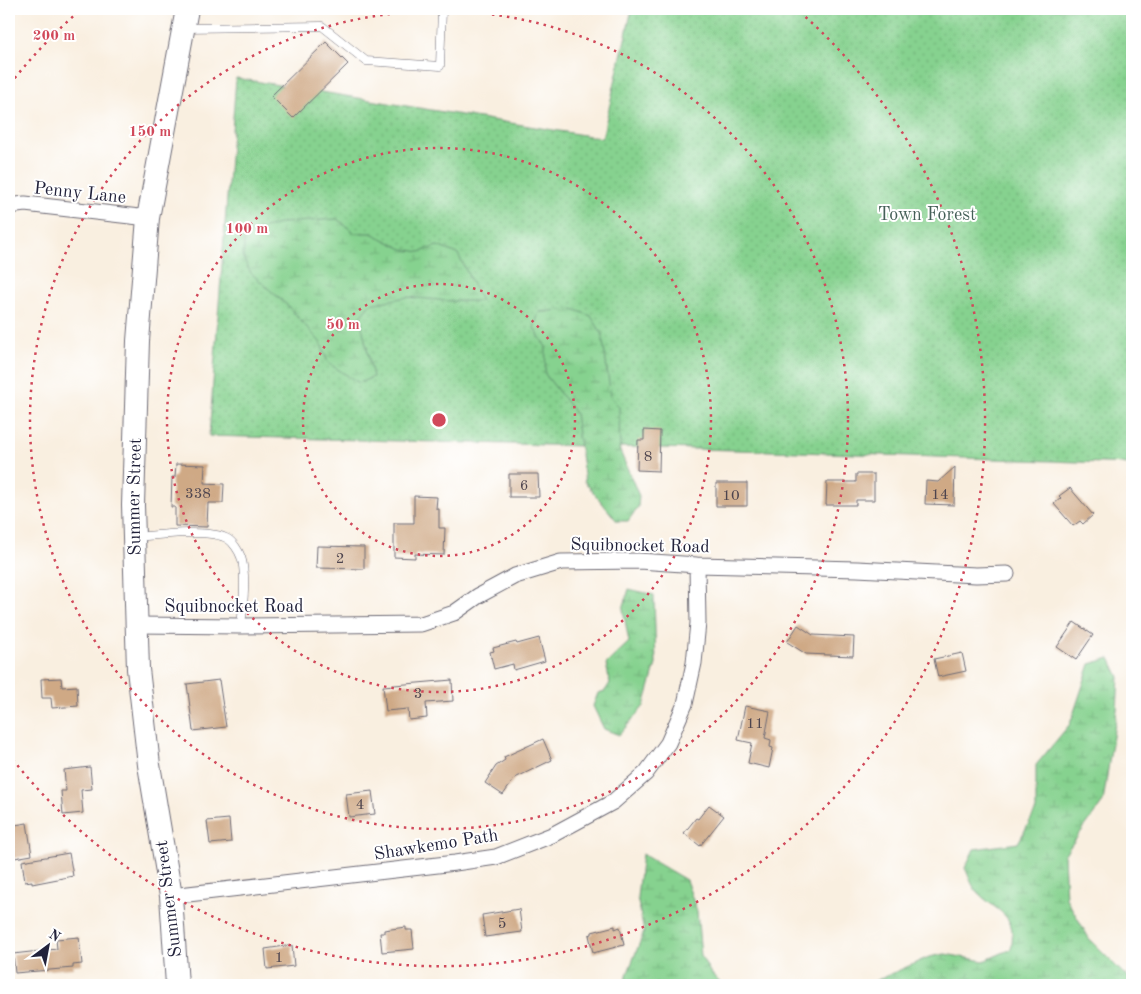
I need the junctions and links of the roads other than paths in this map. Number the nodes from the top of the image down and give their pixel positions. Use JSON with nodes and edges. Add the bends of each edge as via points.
{"nodes":[{"id":1,"x":442,"y":9,"type":"edge"},
{"id":2,"x":185,"y":19,"type":"edge"},
{"id":3,"x":9,"y":206,"type":"edge"},
{"id":4,"x":148,"y":218,"type":"junction"},
{"id":5,"x":134,"y":537,"type":"junction"},
{"id":6,"x":697,"y":565,"type":"junction"},
{"id":7,"x":1007,"y":574,"type":"dead end"},
{"id":8,"x":136,"y":625,"type":"junction"},
{"id":9,"x":241,"y":626,"type":"junction"},
{"id":10,"x":171,"y":896,"type":"junction"},
{"id":11,"x":177,"y":985,"type":"edge"}],
"edges":[{"from":1,"to":2,"type":"lane","via":[[440,66],[366,61],[322,26]]},
{"from":2,"to":4,"type":"main road","name":"Summer Street"},
{"from":3,"to":4,"type":"street","name":"Penny Lane","via":[[25,204]]},
{"from":4,"to":5,"type":"main road","name":"Summer Street","via":[[138,341]]},
{"from":5,"to":8,"type":"main road","name":"Summer Street"},
{"from":5,"to":9,"type":"lane","via":[[210,534],[228,539],[242,558],[244,600]]},
{"from":6,"to":7,"type":"street","name":"Squibnocket Road"},
{"from":6,"to":9,"type":"street","name":"Squibnocket Road","via":[[639,561],[561,562],[515,576],[454,613],[421,624]]},
{"from":6,"to":10,"type":"street","name":"Shawkemo Path","via":[[698,623],[685,704],[668,743],[646,773],[613,802],[552,835],[496,857]]},
{"from":8,"to":9,"type":"street","name":"Squibnocket Road"},
{"from":8,"to":10,"type":"main road","name":"Summer Street","via":[[149,765]]},
{"from":10,"to":11,"type":"main road","name":"Summer Street"}]}
